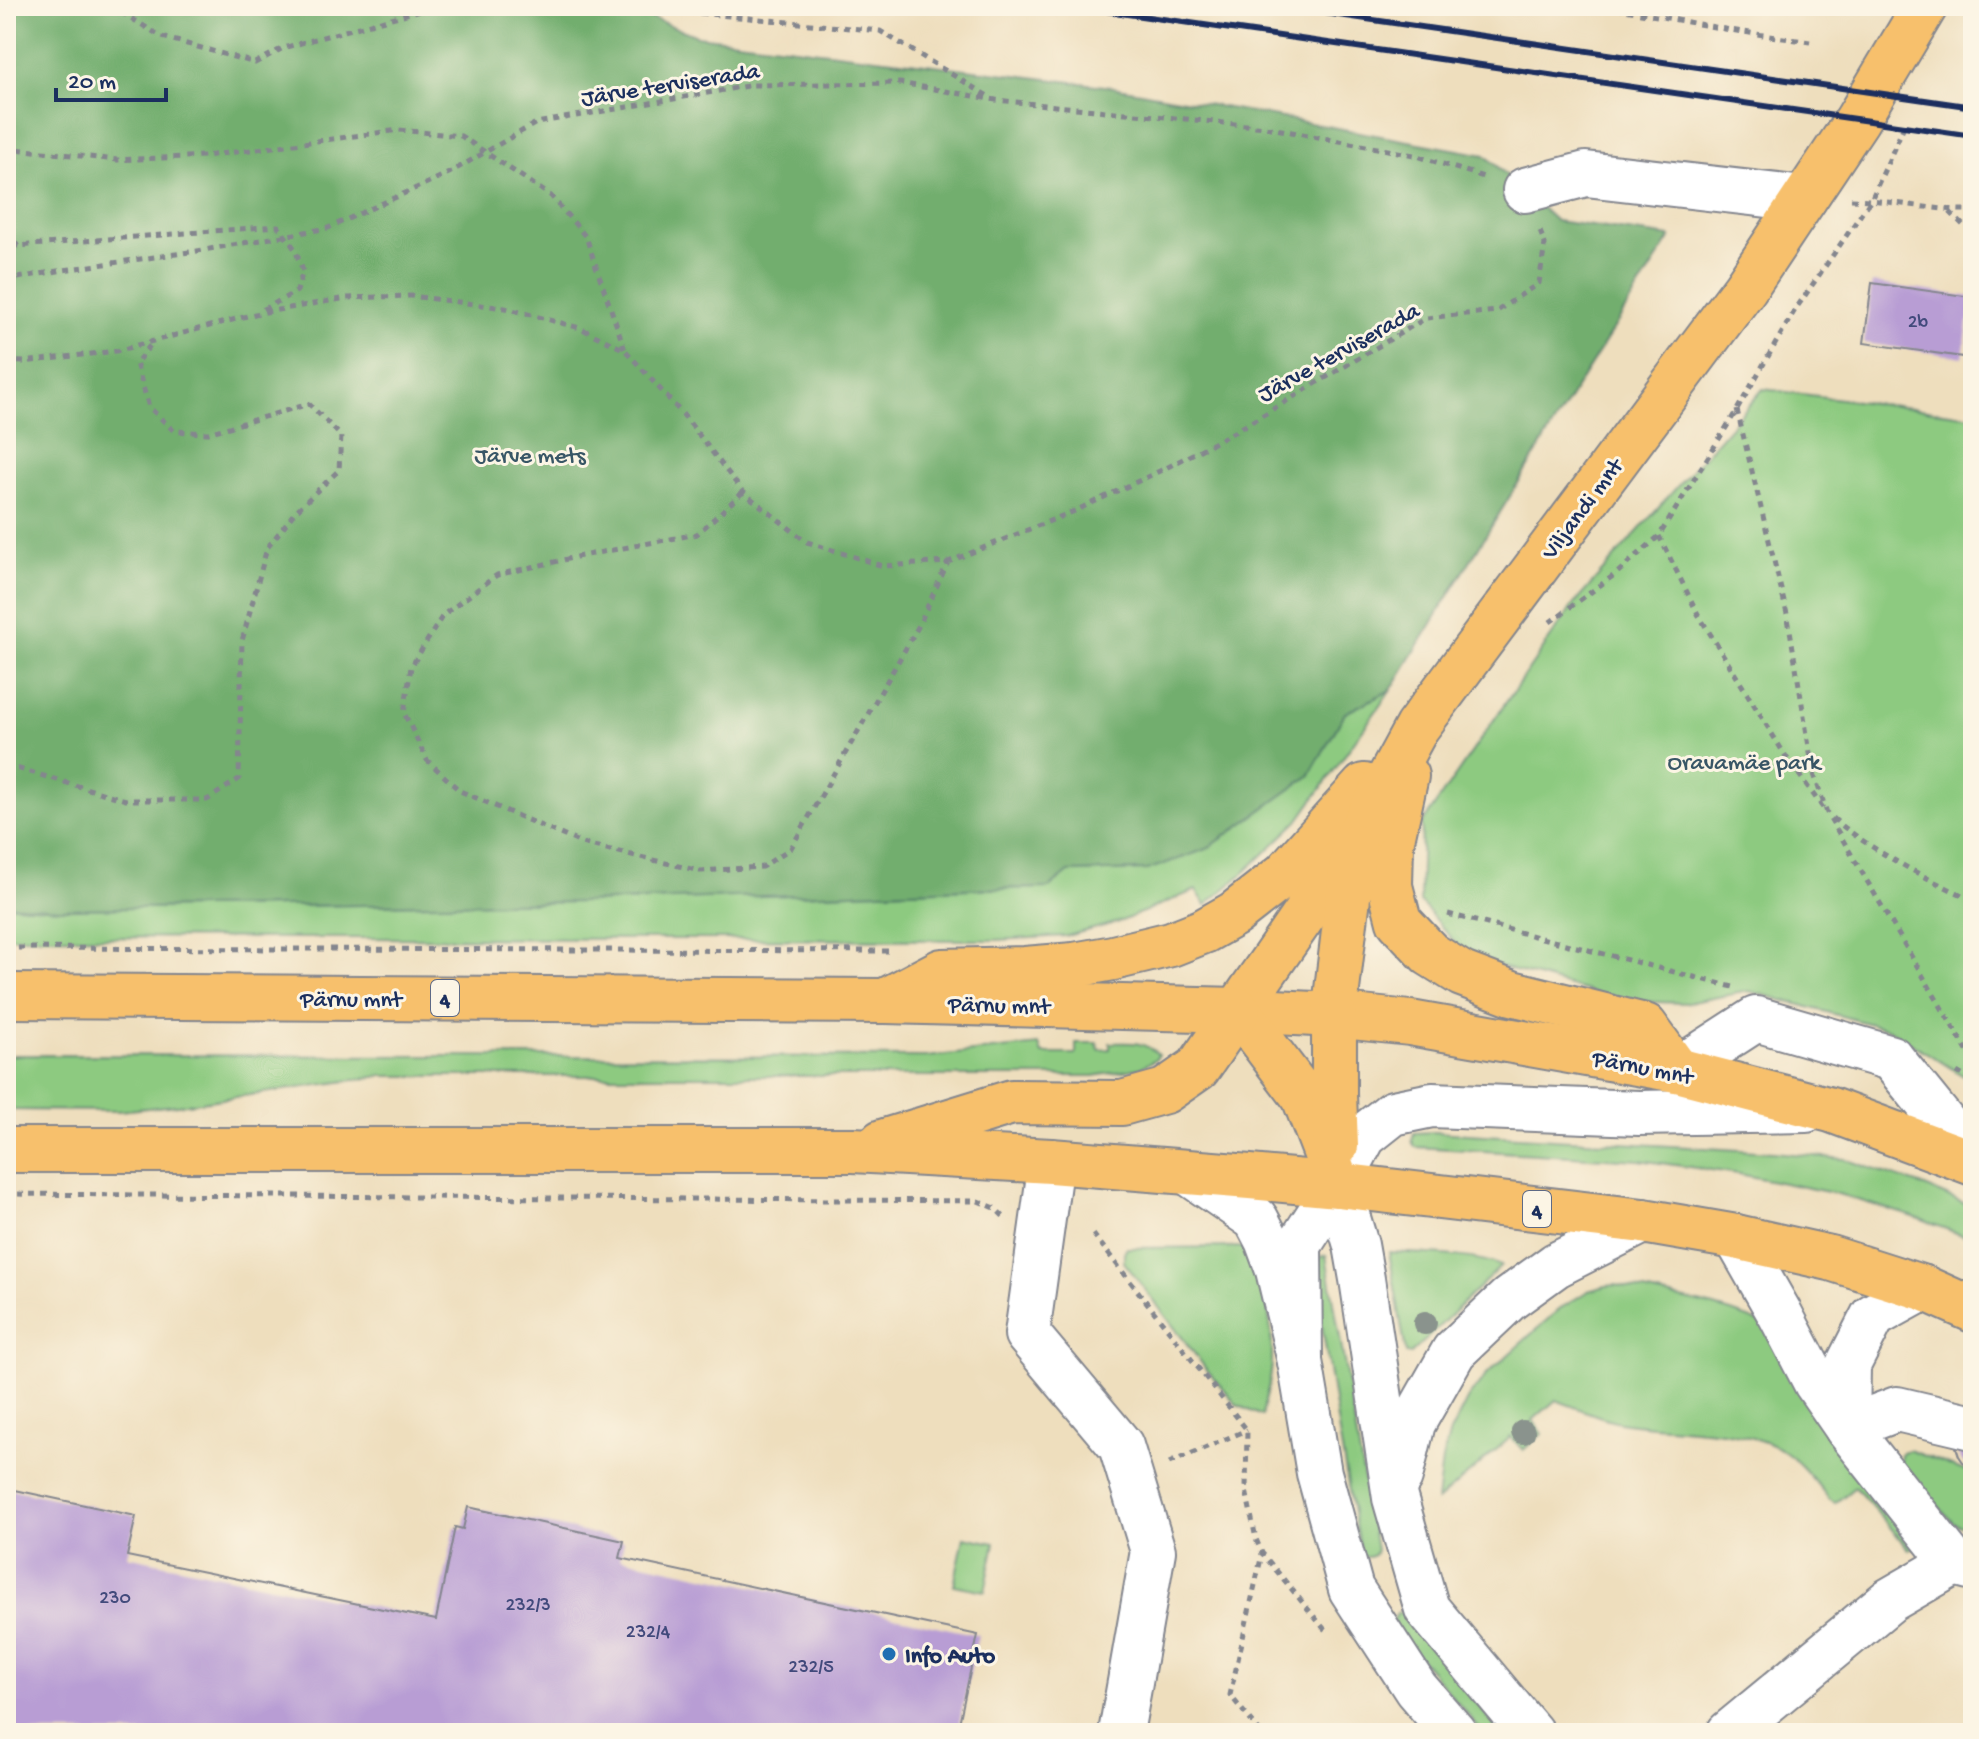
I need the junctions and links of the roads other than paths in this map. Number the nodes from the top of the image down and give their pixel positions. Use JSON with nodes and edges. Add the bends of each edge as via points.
{"nodes":[{"id":1,"x":1925,"y":6,"type":"edge"},
{"id":2,"x":1525,"y":190,"type":"road end"},
{"id":3,"x":1804,"y":199,"type":"junction"},
{"id":4,"x":1417,"y":727,"type":"junction"},
{"id":5,"x":1355,"y":841,"type":"junction"},
{"id":6,"x":6,"y":996,"type":"edge"},
{"id":7,"x":885,"y":1001,"type":"junction"},
{"id":8,"x":1238,"y":1010,"type":"junction"},
{"id":9,"x":1334,"y":1015,"type":"junction"},
{"id":10,"x":1677,"y":1070,"type":"junction"},
{"id":11,"x":1831,"y":1110,"type":"junction"},
{"id":12,"x":6,"y":1150,"type":"edge"},
{"id":13,"x":853,"y":1150,"type":"junction"},
{"id":14,"x":1051,"y":1161,"type":"junction"},
{"id":15,"x":1973,"y":1161,"type":"edge"},
{"id":16,"x":1189,"y":1173,"type":"junction"},
{"id":17,"x":1338,"y":1185,"type":"junction"},
{"id":18,"x":1643,"y":1221,"type":"junction"},
{"id":19,"x":1736,"y":1237,"type":"junction"},
{"id":20,"x":1924,"y":1288,"type":"junction"},
{"id":21,"x":1973,"y":1289,"type":"edge"},
{"id":22,"x":1973,"y":1310,"type":"edge"},
{"id":23,"x":1300,"y":1361,"type":"junction"},
{"id":24,"x":1973,"y":1427,"type":"edge"},
{"id":25,"x":1847,"y":1428,"type":"junction"},
{"id":26,"x":1395,"y":1498,"type":"junction"},
{"id":27,"x":1964,"y":1565,"type":"edge"},
{"id":28,"x":1418,"y":1578,"type":"junction"},
{"id":29,"x":1351,"y":1589,"type":"junction"},
{"id":30,"x":1121,"y":1733,"type":"edge"},
{"id":31,"x":1454,"y":1733,"type":"edge"},
{"id":32,"x":1531,"y":1733,"type":"edge"},
{"id":33,"x":1729,"y":1733,"type":"edge"}],
"edges":[{"from":1,"to":3,"type":"main road","name":"Viljandi mnt"},
{"from":2,"to":3,"type":"lane","via":[[1586,174]]},
{"from":3,"to":4,"type":"main road","name":"Viljandi mnt","via":[[1745,288]]},
{"from":4,"to":5,"type":"main road","name":"Viljandi mnt"},
{"from":4,"to":7,"type":"main road","via":[[1285,874],[1204,931],[1171,944],[1074,965],[942,971]]},
{"from":4,"to":10,"type":"main road","via":[[1391,844],[1390,886],[1399,921],[1430,954],[1462,974],[1512,993],[1645,1026]]},
{"from":5,"to":8,"type":"main road","name":"Viljandi mnt"},
{"from":5,"to":9,"type":"main road"},
{"from":6,"to":7,"type":"main road","name":"Pärnu mnt","number":"4"},
{"from":7,"to":8,"type":"main road","name":"Pärnu mnt","number":"4"},
{"from":8,"to":9,"type":"main road","name":"Pärnu mnt","number":"4"},
{"from":8,"to":13,"type":"main road","name":"Viljandi mnt","via":[[1198,1068],[1165,1091],[1122,1103],[1012,1102]]},
{"from":8,"to":17,"type":"main road","via":[[1304,1097]]},
{"from":9,"to":10,"type":"main road","name":"Pärnu mnt","number":"4","via":[[1410,1023]]},
{"from":9,"to":17,"type":"main road"},
{"from":10,"to":11,"type":"main road","name":"Pärnu mnt","number":"4"},
{"from":10,"to":15,"type":"lane","via":[[1756,1019],[1891,1058]]},
{"from":11,"to":15,"type":"main road","name":"Pärnu mnt","number":"4"},
{"from":11,"to":17,"type":"lane","via":[[1639,1113],[1432,1105],[1393,1113],[1364,1136]]},
{"from":12,"to":13,"type":"main road","number":"4"},
{"from":13,"to":14,"type":"main road","number":"4"},
{"from":14,"to":16,"type":"main road","number":"4"},
{"from":14,"to":30,"type":"lane","via":[[1027,1334],[1121,1446],[1153,1551]]},
{"from":16,"to":17,"type":"main road","number":"4"},
{"from":16,"to":23,"type":"lane","via":[[1256,1219],[1278,1270]]},
{"from":17,"to":18,"type":"main road","number":"4"},
{"from":17,"to":23,"type":"lane","via":[[1299,1245]]},
{"from":17,"to":26,"type":"lane","via":[[1356,1245]]},
{"from":18,"to":19,"type":"main road","number":"4"},
{"from":18,"to":26,"type":"lane","via":[[1556,1265],[1509,1299],[1454,1351],[1413,1423]]},
{"from":19,"to":20,"type":"main road","number":"4","via":[[1830,1258]]},
{"from":19,"to":25,"type":"lane","via":[[1816,1383]]},
{"from":20,"to":21,"type":"main road"},
{"from":20,"to":22,"type":"main road","number":"4"},
{"from":20,"to":25,"type":"lane","via":[[1873,1316],[1848,1365]]},
{"from":23,"to":29,"type":"lane","via":[[1319,1473]]},
{"from":24,"to":25,"type":"lane","via":[[1897,1409]]},
{"from":25,"to":27,"type":"lane"},
{"from":26,"to":28,"type":"lane"},
{"from":27,"to":33,"type":"lane","via":[[1890,1600]]},
{"from":28,"to":29,"type":"lane","via":[[1382,1594]]},
{"from":28,"to":32,"type":"lane","via":[[1427,1609]]},
{"from":29,"to":31,"type":"lane","via":[[1416,1689]]}]}
